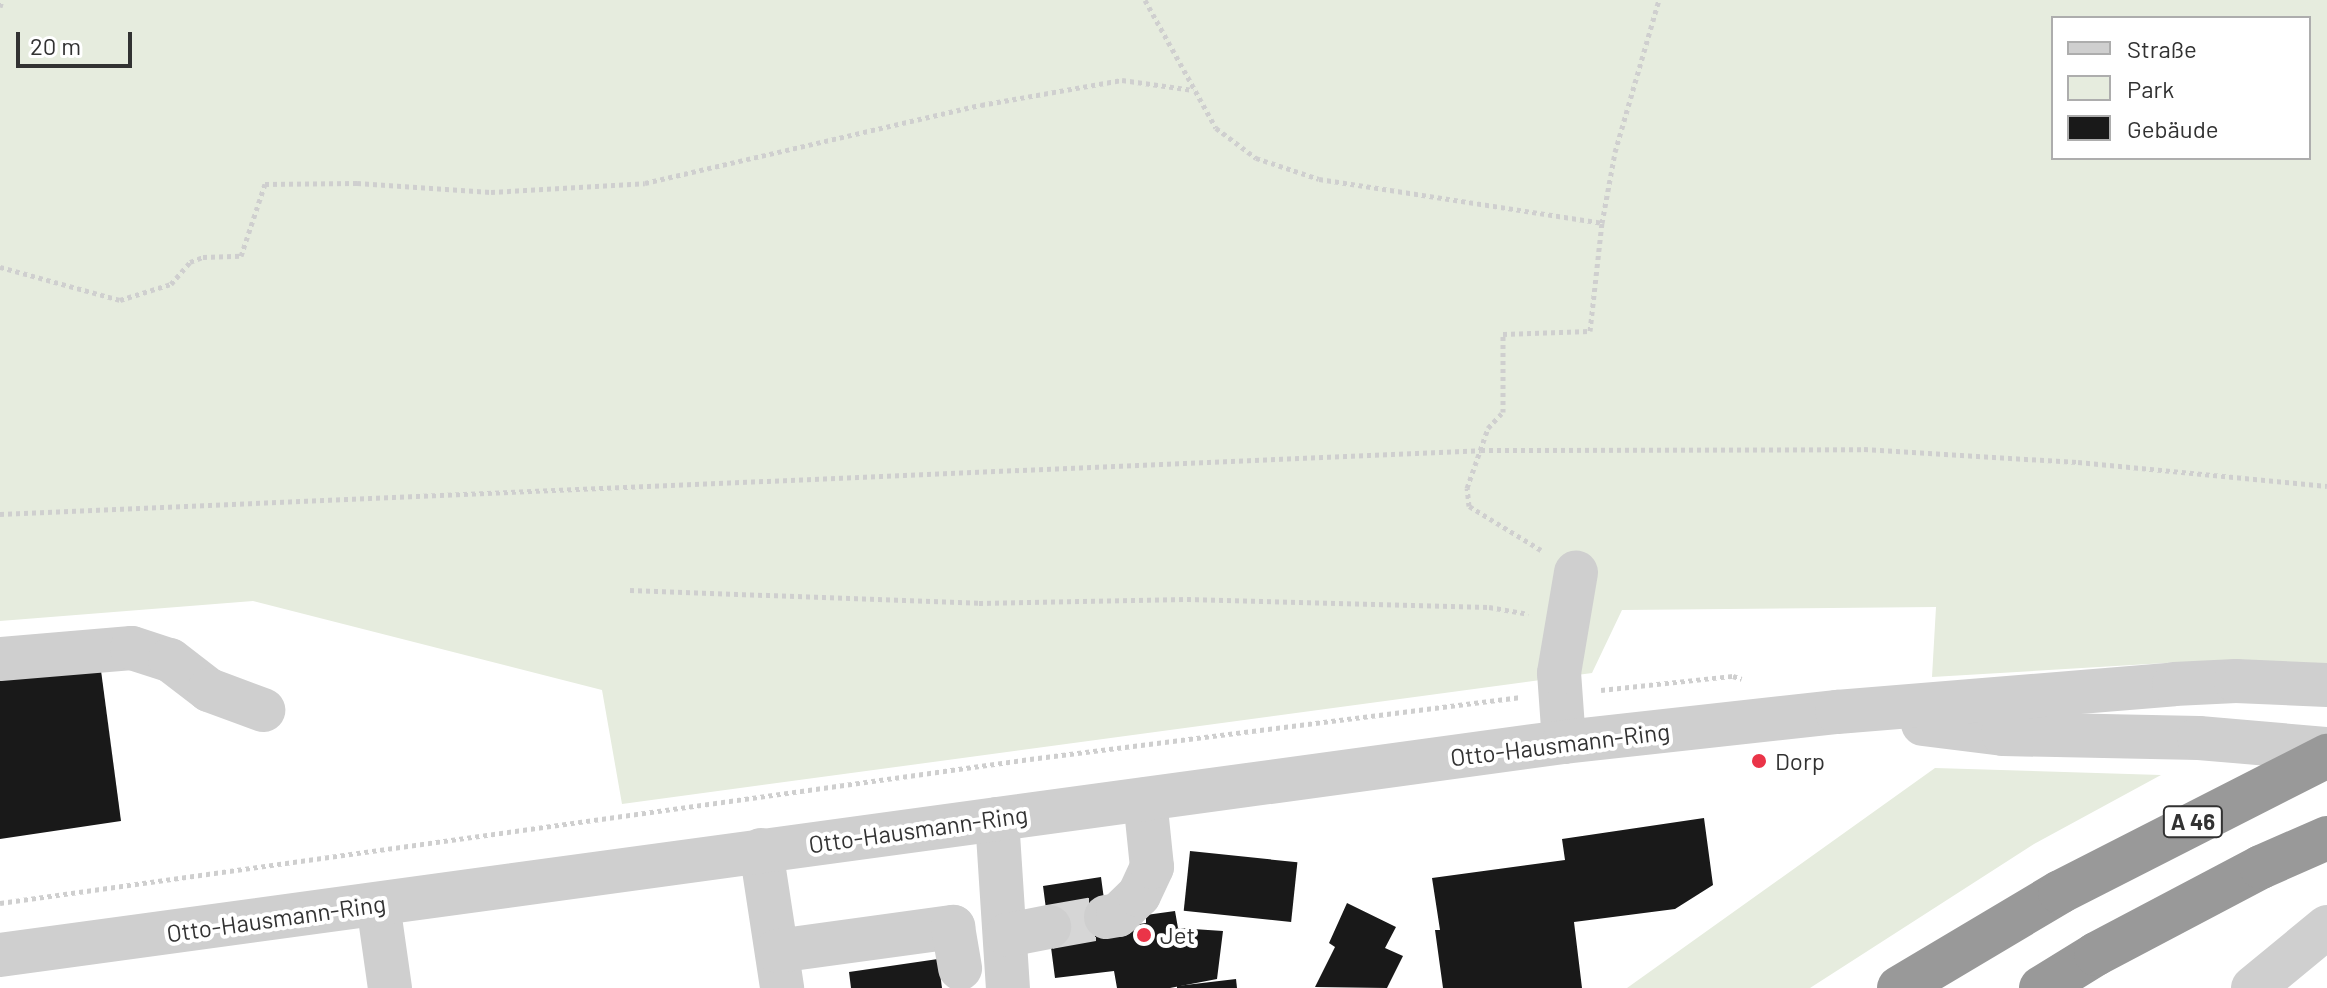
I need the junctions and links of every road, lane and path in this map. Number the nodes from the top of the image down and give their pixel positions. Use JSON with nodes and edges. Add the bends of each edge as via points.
{"nodes":[{"id":1,"x":2,"y":0,"type":"edge"},
{"id":2,"x":1145,"y":0,"type":"edge"},
{"id":3,"x":1659,"y":0,"type":"edge"},
{"id":4,"x":0,"y":7,"type":"edge"},
{"id":5,"x":1193,"y":90,"type":"junction"},
{"id":6,"x":1602,"y":223,"type":"junction"},
{"id":7,"x":0,"y":267,"type":"edge"},
{"id":8,"x":1481,"y":450,"type":"junction"},
{"id":9,"x":2327,"y":486,"type":"edge"},
{"id":10,"x":0,"y":514,"type":"edge"},
{"id":11,"x":1576,"y":572,"type":"joint"},
{"id":12,"x":630,"y":590,"type":"dead end"},
{"id":13,"x":1567,"y":621,"type":"junction"},
{"id":14,"x":0,"y":659,"type":"edge"},
{"id":15,"x":1748,"y":681,"type":"dead end"},
{"id":16,"x":2327,"y":685,"type":"edge"},
{"id":17,"x":1561,"y":695,"type":"junction"},
{"id":18,"x":263,"y":710,"type":"dead end"},
{"id":19,"x":1837,"y":712,"type":"junction"},
{"id":20,"x":1564,"y":742,"type":"junction"},
{"id":21,"x":2327,"y":749,"type":"edge"},
{"id":22,"x":2327,"y":756,"type":"edge"},
{"id":23,"x":1145,"y":799,"type":"junction"},
{"id":24,"x":997,"y":819,"type":"junction"},
{"id":25,"x":2327,"y":838,"type":"edge"},
{"id":26,"x":761,"y":850,"type":"junction"},
{"id":27,"x":0,"y":903,"type":"edge"},
{"id":28,"x":378,"y":904,"type":"junction"},
{"id":29,"x":1106,"y":917,"type":"tunnel mouth"},
{"id":30,"x":2327,"y":927,"type":"edge"},
{"id":31,"x":0,"y":955,"type":"edge"},
{"id":32,"x":1020,"y":961,"type":"edge"},
{"id":33,"x":960,"y":968,"type":"dead end"},
{"id":34,"x":779,"y":970,"type":"edge"},
{"id":35,"x":390,"y":988,"type":"edge"},
{"id":36,"x":1899,"y":988,"type":"edge"},
{"id":37,"x":2041,"y":988,"type":"edge"},
{"id":38,"x":2253,"y":988,"type":"edge"}],
"edges":[{"from":1,"to":4,"type":"path"},
{"from":2,"to":5,"type":"path"},
{"from":3,"to":6,"type":"path","via":[[1615,152]]},
{"from":5,"to":6,"type":"path","via":[[1216,128],[1256,158],[1319,179]]},
{"from":5,"to":7,"type":"path","via":[[1122,80],[981,105],[645,183],[491,192],[357,183],[265,184],[241,256],[203,257],[190,262],[171,284],[120,300]]},
{"from":6,"to":8,"type":"path","via":[[1590,331],[1503,334],[1503,412],[1488,428]]},
{"from":8,"to":9,"type":"path","via":[[1864,449],[2078,462]]},
{"from":8,"to":10,"type":"path"},
{"from":8,"to":11,"type":"path","via":[[1467,488],[1469,506]]},
{"from":11,"to":13,"type":"street"},
{"from":12,"to":13,"type":"path","via":[[979,603],[1187,599],[1489,607]]},
{"from":13,"to":17,"type":"street"},
{"from":14,"to":18,"type":"street","via":[[132,648],[170,660],[209,690]]},
{"from":15,"to":17,"type":"path","via":[[1733,676]]},
{"from":16,"to":19,"type":"street","name":"Otto-Hausmann-Ring","via":[[2174,684]]},
{"from":17,"to":20,"type":"street"},
{"from":17,"to":27,"type":"path","via":[[1263,728]]},
{"from":19,"to":20,"type":"street","name":"Otto-Hausmann-Ring"},
{"from":19,"to":21,"type":"street","name":"Otto-Hausmann-Ring","via":[[2003,734],[2199,738]]},
{"from":20,"to":23,"type":"street","name":"Otto-Hausmann-Ring"},
{"from":22,"to":36,"type":"highway","number":"A 46","via":[[2060,892]]},
{"from":23,"to":24,"type":"street","name":"Otto-Hausmann-Ring"},
{"from":23,"to":29,"type":"street","via":[[1152,867],[1139,895],[1118,915]]},
{"from":24,"to":26,"type":"street","name":"Otto-Hausmann-Ring"},
{"from":24,"to":32,"type":"street"},
{"from":25,"to":37,"type":"highway","via":[[2261,867]]},
{"from":26,"to":28,"type":"street","name":"Otto-Hausmann-Ring"},
{"from":26,"to":34,"type":"street"},
{"from":28,"to":31,"type":"street","name":"Otto-Hausmann-Ring"},
{"from":28,"to":35,"type":"street"},
{"from":30,"to":38,"type":"street"},
{"from":33,"to":34,"type":"street","via":[[953,927]]}]}
